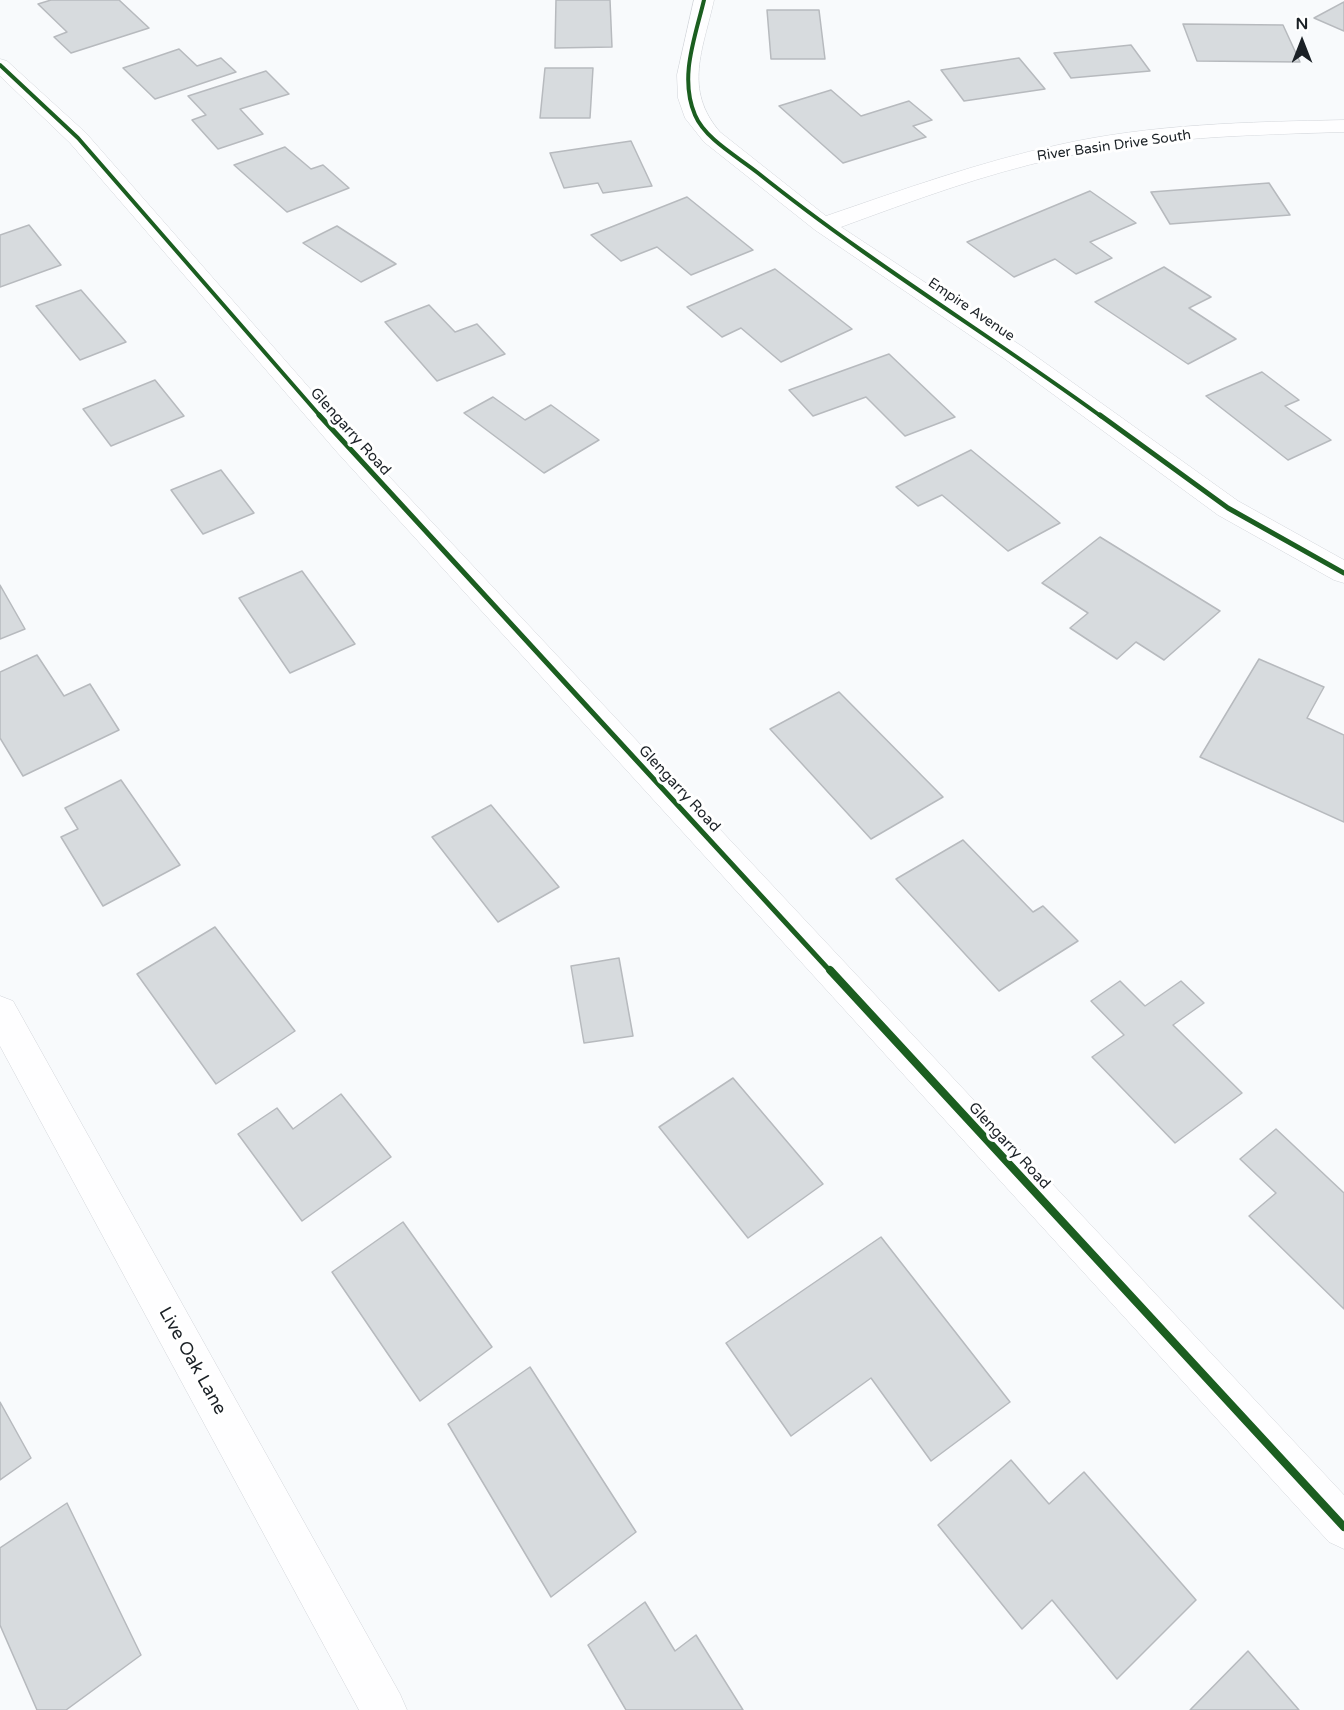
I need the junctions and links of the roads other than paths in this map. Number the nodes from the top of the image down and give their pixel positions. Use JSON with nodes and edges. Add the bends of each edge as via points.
{"nodes":[{"id":1,"x":704,"y":0,"type":"edge"},
{"id":2,"x":0,"y":65,"type":"edge"},
{"id":3,"x":1344,"y":126,"type":"edge"},
{"id":4,"x":823,"y":225,"type":"junction"},
{"id":5,"x":1344,"y":573,"type":"edge"},
{"id":6,"x":0,"y":1012,"type":"edge"},
{"id":7,"x":1344,"y":1527,"type":"edge"},
{"id":8,"x":384,"y":1710,"type":"edge"}],
"edges":[{"from":1,"to":4,"type":"street","name":"Empire Avenue","via":[[687,75],[696,118],[712,137]]},
{"from":2,"to":7,"type":"street","name":"Glengarry Road","via":[[78,138],[345,445]]},
{"from":3,"to":4,"type":"street","name":"River Basin Drive South","via":[[1207,132],[1061,151],[989,168]]},
{"from":4,"to":5,"type":"street","name":"Empire Avenue","via":[[1014,353],[1228,508]]},
{"from":6,"to":8,"type":"street","name":"Live Oak Lane"}]}
